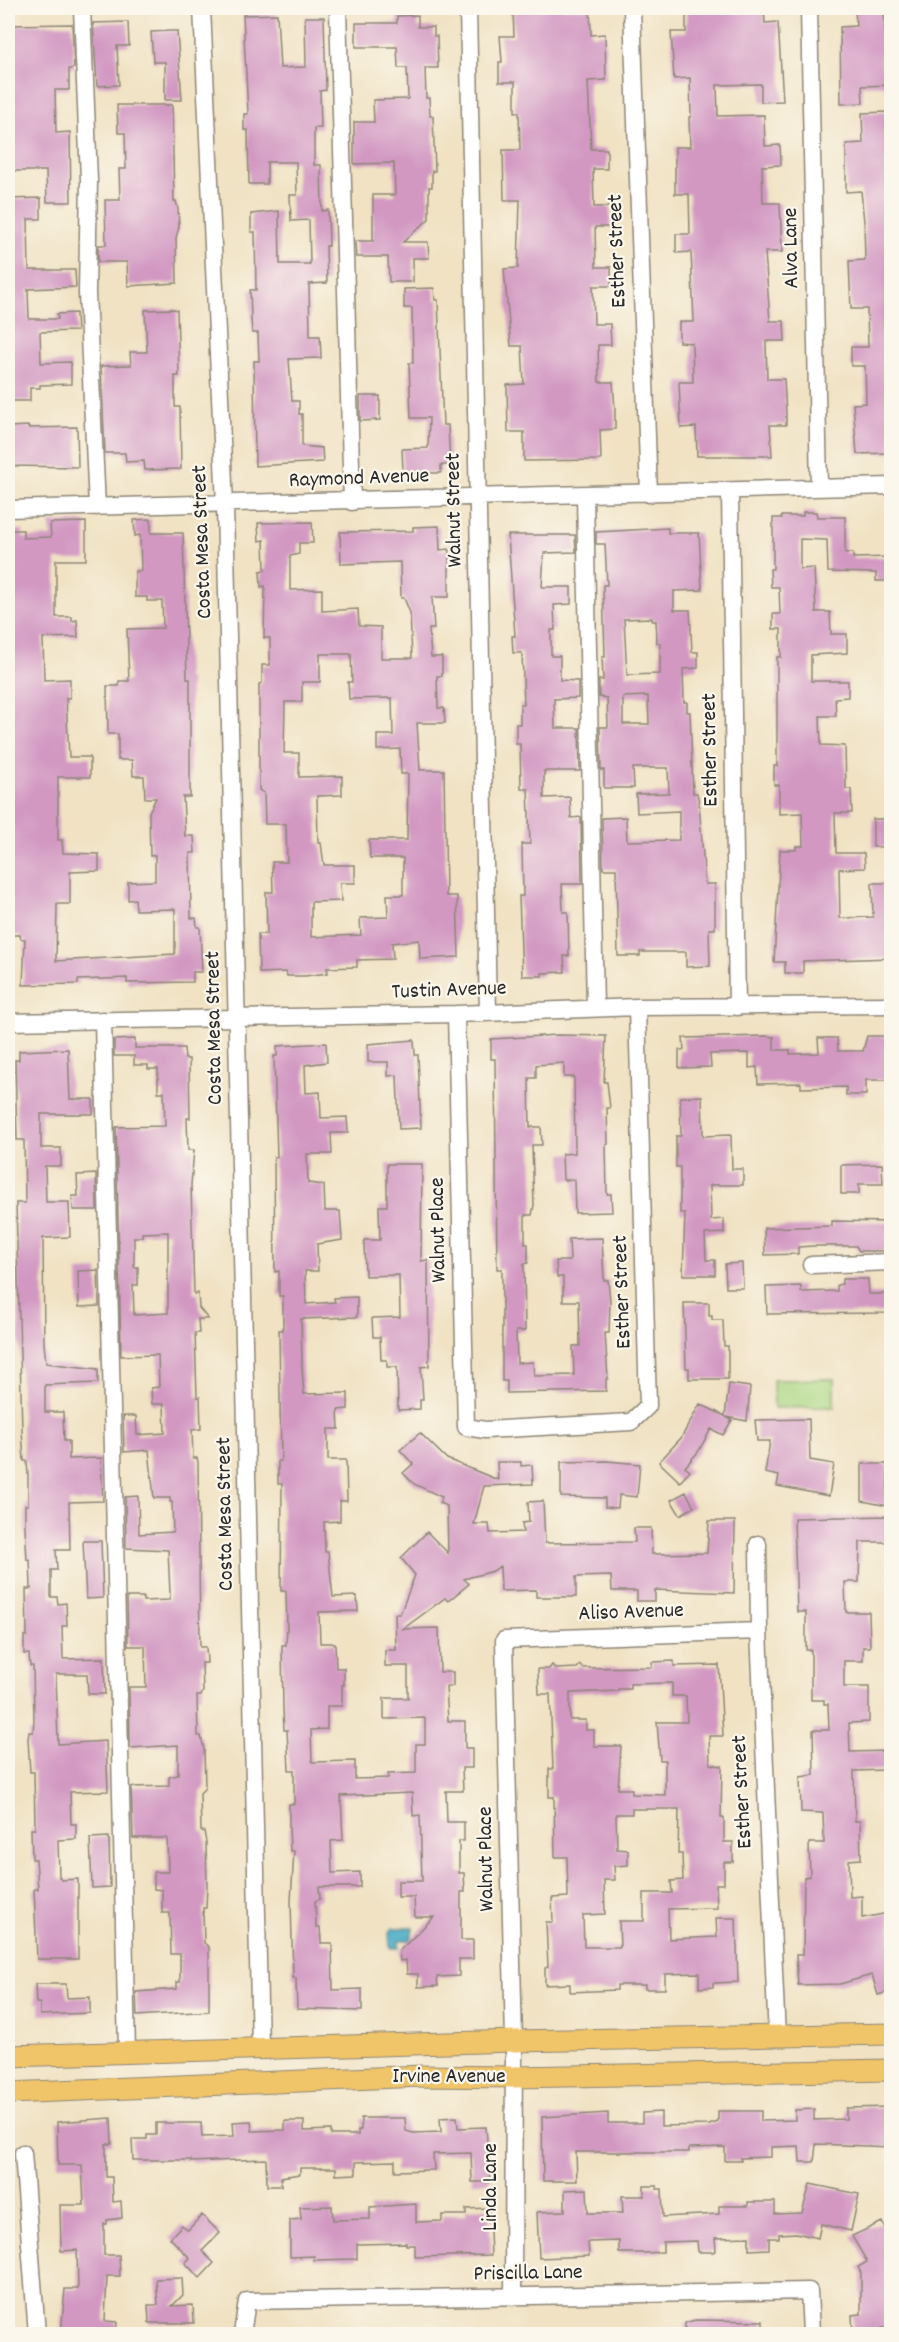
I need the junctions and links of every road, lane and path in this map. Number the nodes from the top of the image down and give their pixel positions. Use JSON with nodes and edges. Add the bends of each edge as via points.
{"nodes":[{"id":1,"x":82,"y":8,"type":"edge"},
{"id":2,"x":202,"y":8,"type":"edge"},
{"id":3,"x":338,"y":8,"type":"edge"},
{"id":4,"x":468,"y":8,"type":"edge"},
{"id":5,"x":632,"y":8,"type":"edge"},
{"id":6,"x":809,"y":8,"type":"edge"},
{"id":7,"x":891,"y":486,"type":"edge"},
{"id":8,"x":819,"y":488,"type":"junction"},
{"id":9,"x":730,"y":491,"type":"junction"},
{"id":10,"x":649,"y":494,"type":"junction"},
{"id":11,"x":585,"y":495,"type":"junction"},
{"id":12,"x":478,"y":498,"type":"junction"},
{"id":13,"x":352,"y":502,"type":"junction"},
{"id":14,"x":225,"y":505,"type":"junction"},
{"id":15,"x":97,"y":507,"type":"junction"},
{"id":16,"x":8,"y":509,"type":"edge"},
{"id":17,"x":891,"y":1005,"type":"edge"},
{"id":18,"x":638,"y":1007,"type":"junction"},
{"id":19,"x":737,"y":1007,"type":"junction"},
{"id":20,"x":595,"y":1008,"type":"junction"},
{"id":21,"x":488,"y":1012,"type":"junction"},
{"id":22,"x":456,"y":1014,"type":"junction"},
{"id":23,"x":237,"y":1017,"type":"junction"},
{"id":24,"x":104,"y":1020,"type":"junction"},
{"id":25,"x":8,"y":1022,"type":"edge"},
{"id":26,"x":891,"y":1262,"type":"edge"},
{"id":27,"x":811,"y":1265,"type":"dead end"},
{"id":28,"x":485,"y":1430,"type":"joint"},
{"id":29,"x":758,"y":1544,"type":"dead end"},
{"id":30,"x":759,"y":1631,"type":"junction"},
{"id":31,"x":504,"y":1640,"type":"joint"},
{"id":32,"x":891,"y":2034,"type":"edge"},
{"id":33,"x":777,"y":2038,"type":"junction"},
{"id":34,"x":514,"y":2041,"type":"junction"},
{"id":35,"x":260,"y":2047,"type":"junction"},
{"id":36,"x":127,"y":2052,"type":"junction"},
{"id":37,"x":8,"y":2055,"type":"edge"},
{"id":38,"x":891,"y":2070,"type":"edge"},
{"id":39,"x":514,"y":2077,"type":"junction"},
{"id":40,"x":8,"y":2093,"type":"edge"},
{"id":41,"x":24,"y":2153,"type":"dead end"},
{"id":42,"x":513,"y":2297,"type":"junction"},
{"id":43,"x":36,"y":2334,"type":"edge"},
{"id":44,"x":242,"y":2334,"type":"edge"},
{"id":45,"x":811,"y":2334,"type":"edge"}],
"edges":[{"from":1,"to":15,"type":"street","via":[[89,170],[87,293]]},
{"from":2,"to":14,"type":"street","name":"Costa Mesa Street"},
{"from":3,"to":13,"type":"street"},
{"from":4,"to":12,"type":"street","name":"Walnut Street"},
{"from":5,"to":10,"type":"street","name":"Esther Street"},
{"from":6,"to":8,"type":"street","name":"Alva Lane"},
{"from":7,"to":8,"type":"street","name":"Raymond Avenue"},
{"from":8,"to":9,"type":"street","name":"Raymond Avenue"},
{"from":9,"to":10,"type":"street","name":"Raymond Avenue"},
{"from":9,"to":19,"type":"street","name":"Esther Street"},
{"from":10,"to":11,"type":"street","name":"Raymond Avenue"},
{"from":11,"to":12,"type":"street","name":"Raymond Avenue"},
{"from":11,"to":20,"type":"street"},
{"from":12,"to":13,"type":"street","name":"Raymond Avenue"},
{"from":12,"to":21,"type":"street","name":"Walnut Street"},
{"from":13,"to":14,"type":"street","name":"Raymond Avenue"},
{"from":14,"to":15,"type":"street","name":"Raymond Avenue"},
{"from":14,"to":23,"type":"street","name":"Costa Mesa Street"},
{"from":15,"to":16,"type":"street","name":"Raymond Avenue"},
{"from":17,"to":19,"type":"street","name":"Tustin Avenue"},
{"from":18,"to":19,"type":"street","name":"Tustin Avenue"},
{"from":18,"to":20,"type":"street","name":"Tustin Avenue"},
{"from":18,"to":28,"type":"street","name":"Esther Street","via":[[648,1406],[631,1422]]},
{"from":20,"to":21,"type":"street","name":"Tustin Avenue"},
{"from":21,"to":22,"type":"street","name":"Tustin Avenue"},
{"from":22,"to":23,"type":"street","name":"Tustin Avenue"},
{"from":22,"to":28,"type":"street","name":"Walnut Place","via":[[466,1426]]},
{"from":23,"to":24,"type":"street","name":"Tustin Avenue"},
{"from":23,"to":35,"type":"street","name":"Costa Mesa Street"},
{"from":24,"to":25,"type":"street","name":"Tustin Avenue"},
{"from":24,"to":36,"type":"street"},
{"from":26,"to":27,"type":"street"},
{"from":29,"to":30,"type":"street","name":"Esther Street"},
{"from":30,"to":31,"type":"street","name":"Aliso Avenue"},
{"from":30,"to":33,"type":"street","name":"Esther Street"},
{"from":31,"to":34,"type":"street","name":"Walnut Place"},
{"from":32,"to":33,"type":"main road","name":"Irvine Avenue"},
{"from":33,"to":34,"type":"main road","name":"Irvine Avenue"},
{"from":34,"to":35,"type":"main road","name":"Irvine Avenue"},
{"from":34,"to":39,"type":"street","name":"Walnut Place"},
{"from":35,"to":36,"type":"main road","name":"Irvine Avenue"},
{"from":36,"to":37,"type":"main road","name":"Irvine Avenue"},
{"from":38,"to":39,"type":"main road","name":"Irvine Avenue"},
{"from":39,"to":40,"type":"main road","name":"Irvine Avenue","via":[[422,2076]]},
{"from":39,"to":42,"type":"street","name":"Linda Lane"},
{"from":41,"to":43,"type":"street"},
{"from":42,"to":44,"type":"street","name":"Priscilla Lane","via":[[247,2301]]},
{"from":42,"to":45,"type":"street","name":"Priscilla Lane","via":[[810,2291]]}]}
